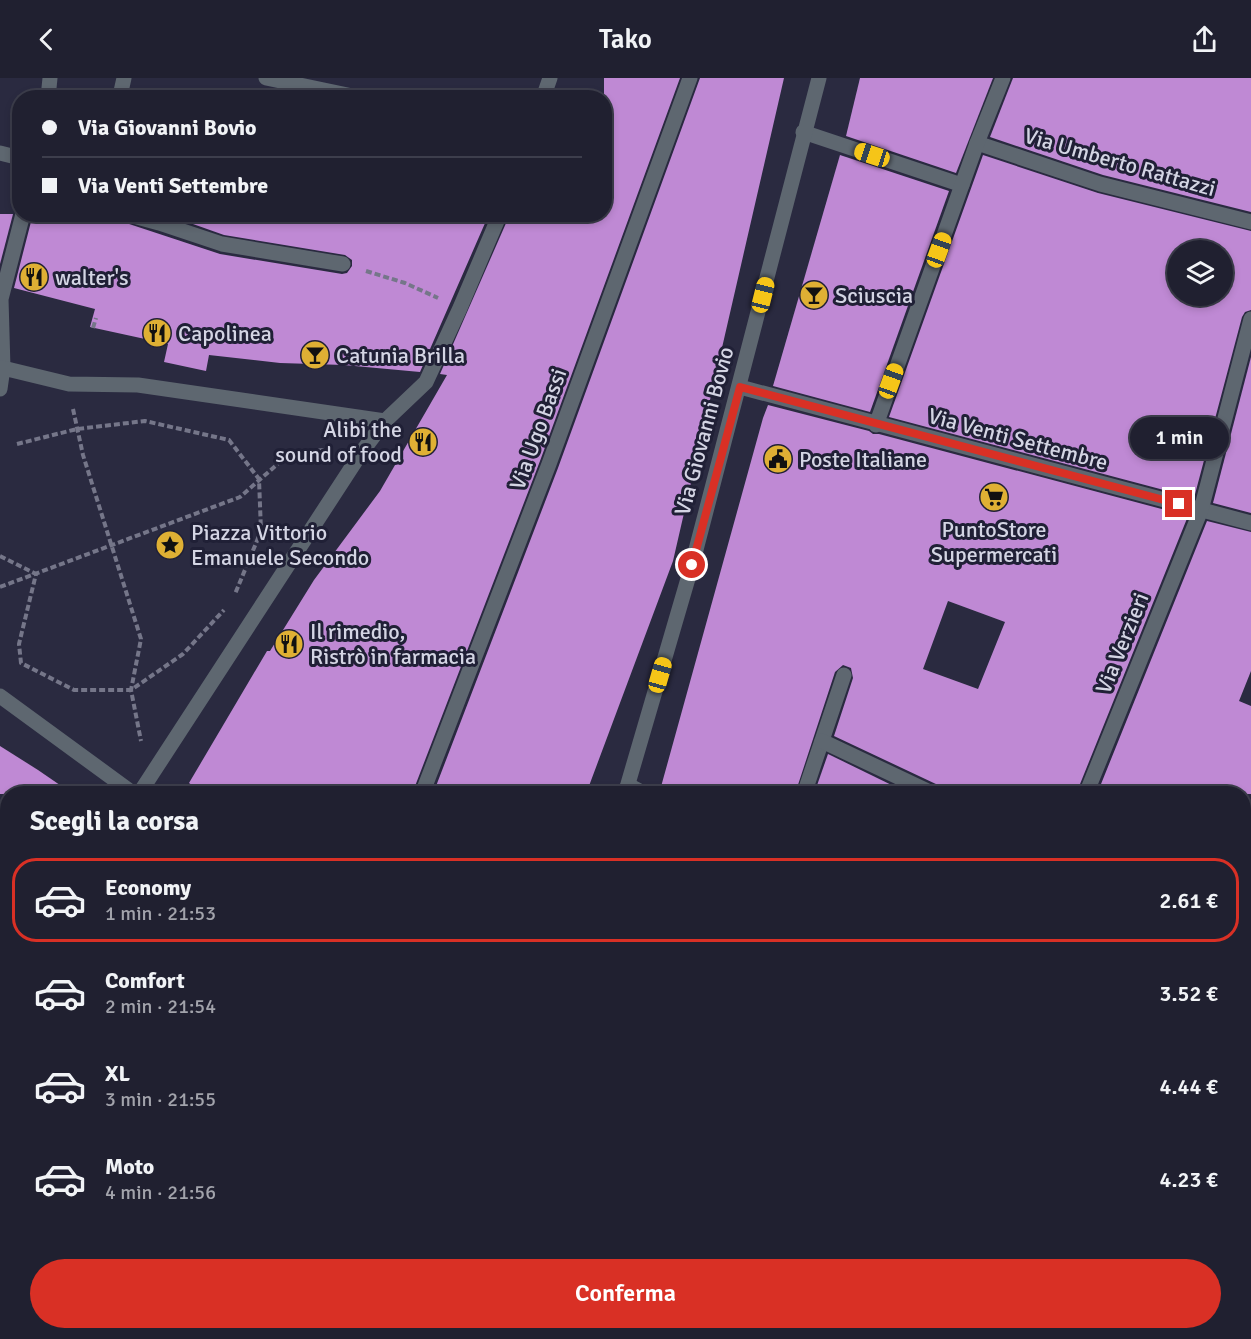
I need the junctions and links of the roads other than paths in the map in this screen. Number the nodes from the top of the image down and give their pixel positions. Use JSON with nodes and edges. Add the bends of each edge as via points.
{"nodes":[{"id":1,"x":266,"y":78,"type":"edge"},
{"id":2,"x":690,"y":78,"type":"edge"},
{"id":3,"x":819,"y":78,"type":"edge"},
{"id":4,"x":1003,"y":78,"type":"edge"},
{"id":5,"x":324,"y":90,"type":"edge"},
{"id":6,"x":804,"y":132,"type":"junction"},
{"id":7,"x":977,"y":143,"type":"junction"},
{"id":8,"x":962,"y":185,"type":"junction"},
{"id":9,"x":21,"y":222,"type":"edge"},
{"id":10,"x":155,"y":222,"type":"edge"},
{"id":11,"x":497,"y":222,"type":"edge"},
{"id":12,"x":1251,"y":222,"type":"edge"},
{"id":13,"x":343,"y":264,"type":"road end"},
{"id":14,"x":1251,"y":319,"type":"edge"},
{"id":15,"x":3,"y":368,"type":"junction"},
{"id":16,"x":740,"y":387,"type":"junction"},
{"id":17,"x":0,"y":388,"type":"edge"},
{"id":18,"x":385,"y":422,"type":"junction"},
{"id":19,"x":876,"y":424,"type":"junction"},
{"id":20,"x":1201,"y":510,"type":"junction"},
{"id":21,"x":1251,"y":523,"type":"edge"},
{"id":22,"x":844,"y":675,"type":"dead end"},
{"id":23,"x":0,"y":696,"type":"edge"},
{"id":24,"x":822,"y":741,"type":"junction"},
{"id":25,"x":125,"y":786,"type":"edge"},
{"id":26,"x":141,"y":786,"type":"edge"},
{"id":27,"x":425,"y":786,"type":"edge"},
{"id":28,"x":627,"y":786,"type":"edge"},
{"id":29,"x":807,"y":786,"type":"edge"},
{"id":30,"x":917,"y":786,"type":"edge"},
{"id":31,"x":1089,"y":786,"type":"edge"}],
"edges":[{"from":1,"to":5,"type":"street"},
{"from":2,"to":27,"type":"street","name":"Via Ugo Bassi","via":[[549,464]]},
{"from":3,"to":6,"type":"street","name":"Via Giovanni Bovio"},
{"from":4,"to":7,"type":"street"},
{"from":6,"to":8,"type":"street"},
{"from":6,"to":16,"type":"street","name":"Via Giovanni Bovio"},
{"from":7,"to":8,"type":"street"},
{"from":7,"to":12,"type":"street","name":"Via Umberto Rattazzi","via":[[1100,184]]},
{"from":8,"to":19,"type":"street"},
{"from":9,"to":15,"type":"street","via":[[1,298]]},
{"from":10,"to":13,"type":"street","via":[[222,244]]},
{"from":11,"to":18,"type":"street","via":[[426,382]]},
{"from":14,"to":20,"type":"street","name":"Via Verzieri"},
{"from":15,"to":17,"type":"street"},
{"from":15,"to":18,"type":"street","via":[[69,384],[138,385]]},
{"from":16,"to":19,"type":"street","name":"Via Venti Settembre"},
{"from":16,"to":28,"type":"street","name":"Via Giovanni Bovio"},
{"from":18,"to":26,"type":"street"},
{"from":19,"to":20,"type":"street","name":"Via Venti Settembre"},
{"from":20,"to":21,"type":"street","name":"Via Venti Settembre"},
{"from":20,"to":31,"type":"street","name":"Via Verzieri"},
{"from":22,"to":24,"type":"street"},
{"from":23,"to":25,"type":"street"},
{"from":24,"to":29,"type":"street"},
{"from":24,"to":30,"type":"street"}]}
